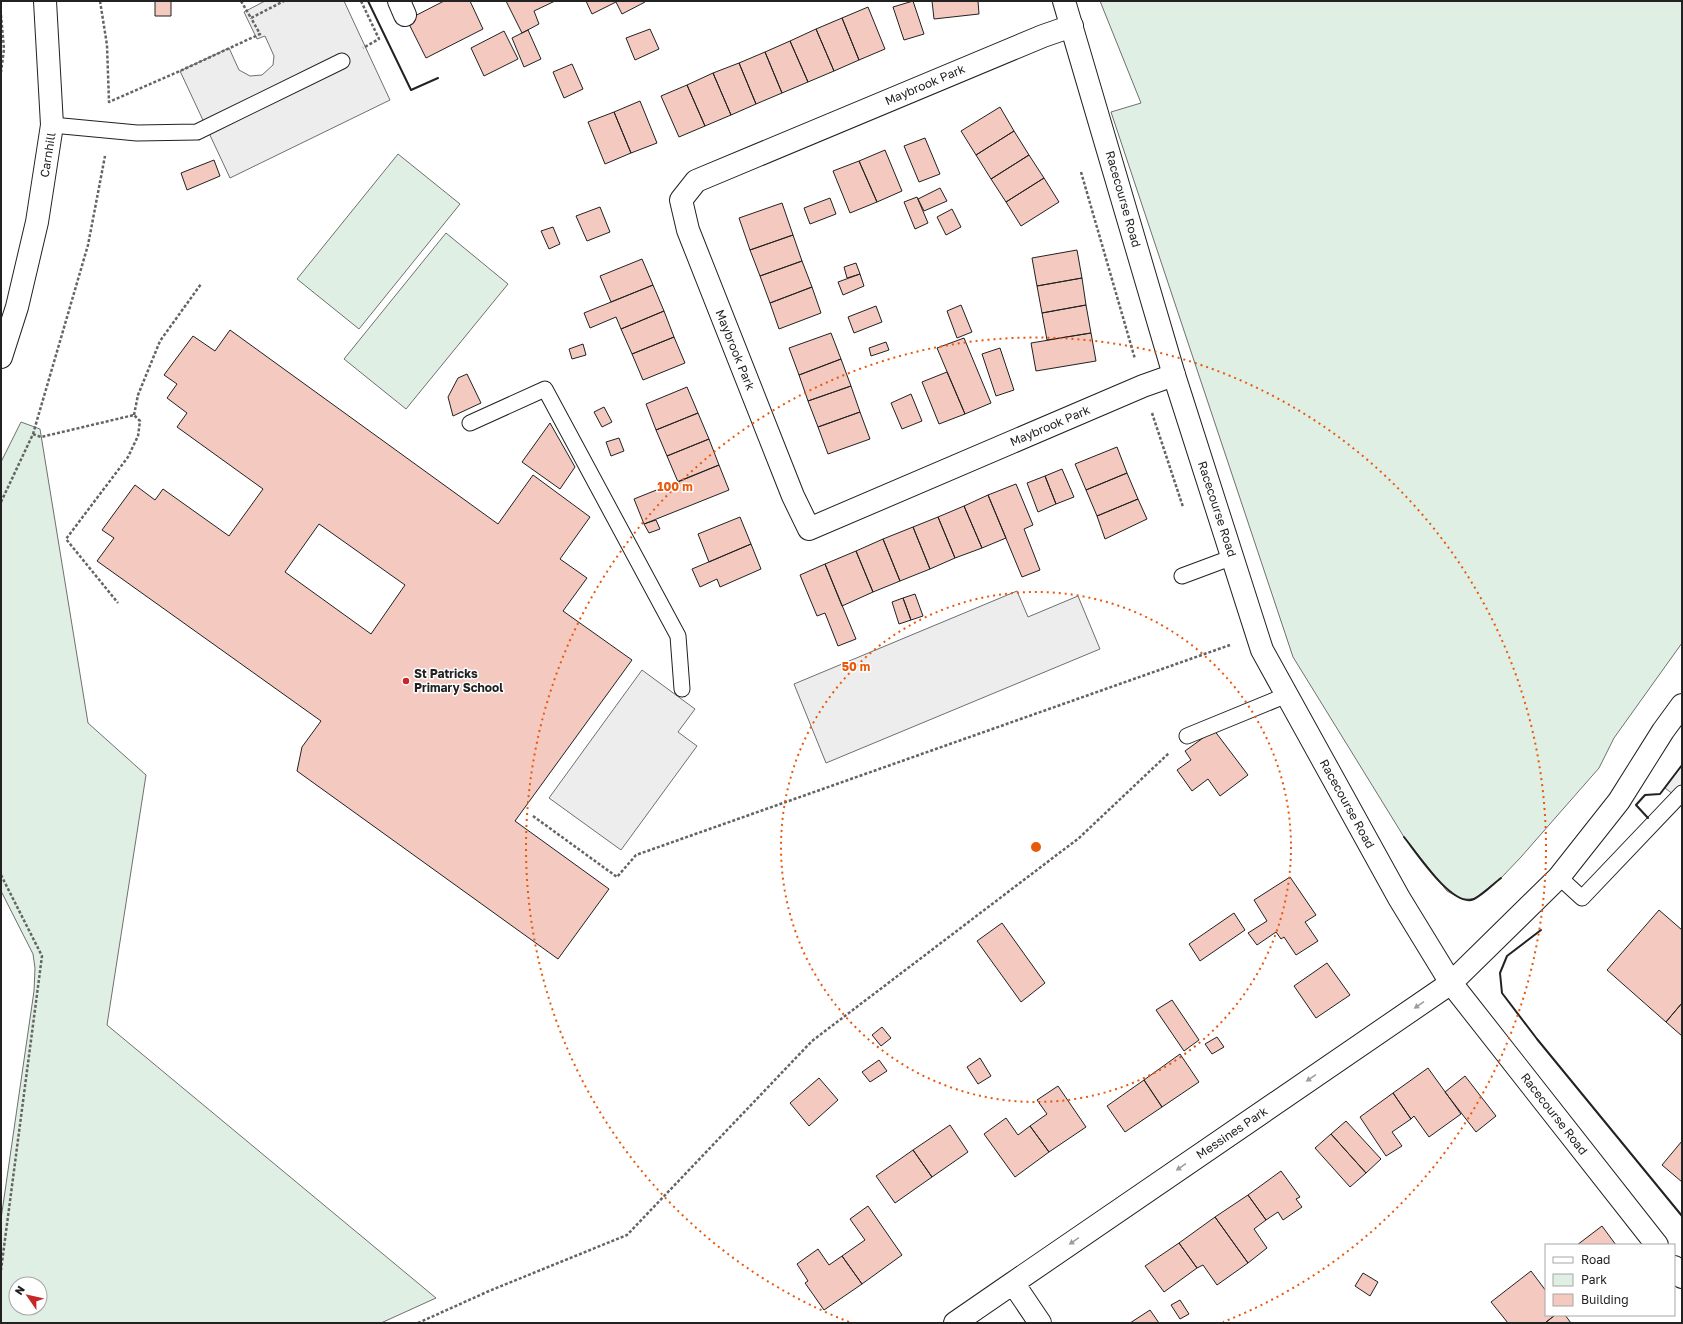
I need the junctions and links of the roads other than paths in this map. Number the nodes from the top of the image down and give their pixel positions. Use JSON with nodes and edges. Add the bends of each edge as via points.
{"nodes":[{"id":1,"x":46,"y":1,"type":"edge"},
{"id":2,"x":1064,"y":1,"type":"edge"},
{"id":3,"x":1072,"y":26,"type":"junction"},
{"id":4,"x":342,"y":61,"type":"road end"},
{"id":5,"x":52,"y":125,"type":"junction"},
{"id":6,"x":9,"y":304,"type":"edge"},
{"id":7,"x":1,"y":357,"type":"edge"},
{"id":8,"x":1174,"y":375,"type":"junction"},
{"id":9,"x":470,"y":423,"type":"dead end"},
{"id":10,"x":1233,"y":557,"type":"junction"},
{"id":11,"x":1182,"y":576,"type":"dead end"},
{"id":12,"x":682,"y":690,"type":"dead end"},
{"id":13,"x":1287,"y":695,"type":"junction"},
{"id":14,"x":1682,"y":705,"type":"edge"},
{"id":15,"x":1187,"y":736,"type":"road end"},
{"id":16,"x":1682,"y":793,"type":"edge"},
{"id":17,"x":1559,"y":877,"type":"junction"},
{"id":18,"x":1451,"y":983,"type":"junction"},
{"id":19,"x":1656,"y":1244,"type":"edge"},
{"id":20,"x":1675,"y":1268,"type":"edge"},
{"id":21,"x":1682,"y":1277,"type":"edge"},
{"id":22,"x":1013,"y":1283,"type":"junction"},
{"id":23,"x":955,"y":1323,"type":"edge"},
{"id":24,"x":1040,"y":1323,"type":"edge"}],
"edges":[{"from":1,"to":5,"type":"street","name":"Carnhill"},
{"from":2,"to":3,"type":"street","name":"Racecourse Road"},
{"from":3,"to":8,"type":"street","name":"Racecourse Road"},
{"from":3,"to":8,"type":"street","name":"Maybrook Park","via":[[1035,39],[696,181],[682,200],[688,230],[793,496],[809,529]]},
{"from":4,"to":5,"type":"lane","via":[[197,132],[137,133]]},
{"from":5,"to":6,"type":"street","name":"Carnhill","via":[[37,222]]},
{"from":6,"to":7,"type":"street","name":"Carnhill"},
{"from":8,"to":10,"type":"street","name":"Racecourse Road"},
{"from":9,"to":12,"type":"lane","via":[[545,389],[678,636]]},
{"from":10,"to":11,"type":"lane"},
{"from":10,"to":13,"type":"street","name":"Racecourse Road","via":[[1262,650]]},
{"from":13,"to":15,"type":"lane"},
{"from":13,"to":18,"type":"street","name":"Racecourse Road","via":[[1399,898]]},
{"from":14,"to":17,"type":"street","via":[[1619,801]]},
{"from":16,"to":17,"type":"lane","via":[[1582,898]]},
{"from":17,"to":18,"type":"street"},
{"from":18,"to":19,"type":"street","name":"Racecourse Road"},
{"from":18,"to":22,"type":"street","name":"Messines Park","one_way":true},
{"from":20,"to":21,"type":"street"},
{"from":22,"to":23,"type":"street","name":"Messines Park"},
{"from":22,"to":24,"type":"street"}]}
